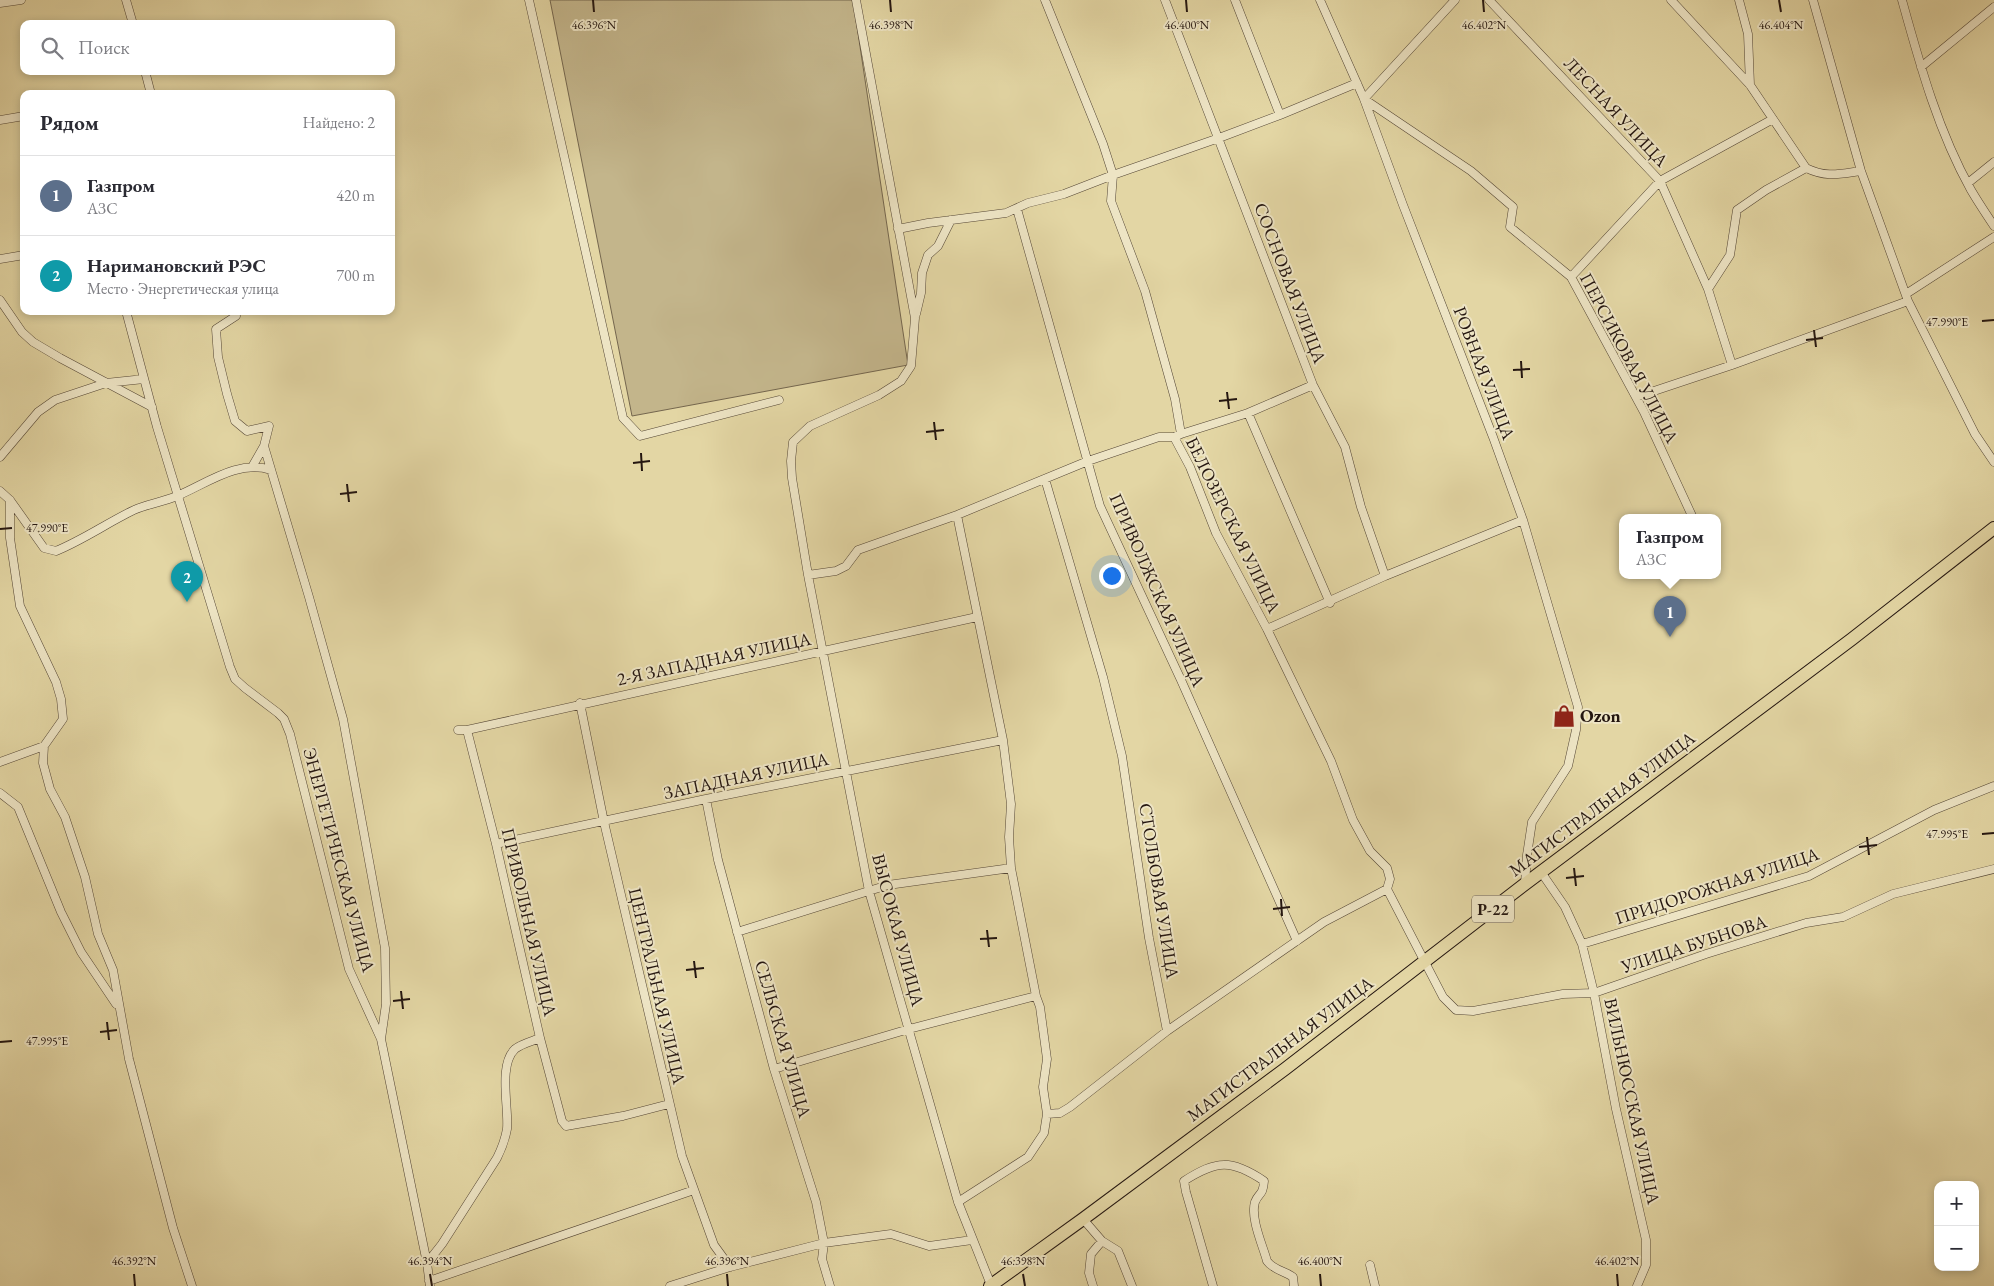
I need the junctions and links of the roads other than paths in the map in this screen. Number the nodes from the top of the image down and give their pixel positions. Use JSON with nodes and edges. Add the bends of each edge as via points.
{"nodes":[{"id":1,"x":21,"y":0,"type":"edge"},
{"id":2,"x":126,"y":0,"type":"edge"},
{"id":3,"x":529,"y":0,"type":"edge"},
{"id":4,"x":856,"y":0,"type":"edge"},
{"id":5,"x":1045,"y":0,"type":"edge"},
{"id":6,"x":1165,"y":0,"type":"edge"},
{"id":7,"x":1235,"y":0,"type":"edge"},
{"id":8,"x":1320,"y":0,"type":"edge"},
{"id":9,"x":1455,"y":0,"type":"edge"},
{"id":10,"x":1489,"y":0,"type":"edge"},
{"id":11,"x":1671,"y":0,"type":"edge"},
{"id":12,"x":1739,"y":0,"type":"edge"},
{"id":13,"x":1813,"y":0,"type":"edge"},
{"id":14,"x":1902,"y":0,"type":"edge"},
{"id":15,"x":0,"y":3,"type":"edge"},
{"id":16,"x":1994,"y":7,"type":"edge"},
{"id":17,"x":132,"y":20,"type":"edge"},
{"id":18,"x":1921,"y":67,"type":"junction"},
{"id":19,"x":146,"y":75,"type":"edge"},
{"id":20,"x":1356,"y":83,"type":"junction"},
{"id":21,"x":1750,"y":85,"type":"junction"},
{"id":22,"x":150,"y":90,"type":"edge"},
{"id":23,"x":1364,"y":100,"type":"junction"},
{"id":24,"x":1280,"y":115,"type":"junction"},
{"id":25,"x":20,"y":117,"type":"edge"},
{"id":26,"x":1773,"y":119,"type":"junction"},
{"id":27,"x":0,"y":120,"type":"edge"},
{"id":28,"x":1219,"y":138,"type":"junction"},
{"id":29,"x":1994,"y":162,"type":"edge"},
{"id":30,"x":1806,"y":168,"type":"junction"},
{"id":31,"x":1861,"y":171,"type":"junction"},
{"id":32,"x":1113,"y":175,"type":"junction"},
{"id":33,"x":1660,"y":181,"type":"junction"},
{"id":34,"x":1968,"y":183,"type":"junction"},
{"id":35,"x":1017,"y":209,"type":"junction"},
{"id":36,"x":951,"y":220,"type":"junction"},
{"id":37,"x":1994,"y":226,"type":"edge"},
{"id":38,"x":898,"y":228,"type":"junction"},
{"id":39,"x":1994,"y":237,"type":"edge"},
{"id":40,"x":20,"y":255,"type":"edge"},
{"id":41,"x":0,"y":259,"type":"edge"},
{"id":42,"x":1571,"y":277,"type":"junction"},
{"id":43,"x":1708,"y":289,"type":"junction"},
{"id":44,"x":1907,"y":298,"type":"junction"},
{"id":45,"x":0,"y":300,"type":"edge"},
{"id":46,"x":127,"y":315,"type":"edge"},
{"id":47,"x":236,"y":315,"type":"edge"},
{"id":48,"x":915,"y":318,"type":"junction"},
{"id":49,"x":1732,"y":365,"type":"junction"},
{"id":50,"x":144,"y":379,"type":"junction"},
{"id":51,"x":106,"y":383,"type":"junction"},
{"id":52,"x":1312,"y":385,"type":"junction"},
{"id":53,"x":1636,"y":397,"type":"junction"},
{"id":54,"x":779,"y":400,"type":"dead end"},
{"id":55,"x":152,"y":407,"type":"junction"},
{"id":56,"x":1248,"y":413,"type":"junction"},
{"id":57,"x":1177,"y":436,"type":"junction"},
{"id":58,"x":264,"y":446,"type":"junction"},
{"id":59,"x":0,"y":457,"type":"edge"},
{"id":60,"x":1088,"y":461,"type":"junction"},
{"id":61,"x":1994,"y":462,"type":"edge"},
{"id":62,"x":252,"y":467,"type":"junction"},
{"id":63,"x":271,"y":470,"type":"junction"},
{"id":64,"x":1045,"y":479,"type":"junction"},
{"id":65,"x":0,"y":491,"type":"edge"},
{"id":66,"x":178,"y":496,"type":"junction"},
{"id":67,"x":10,"y":500,"type":"junction"},
{"id":68,"x":1691,"y":514,"type":"edge"},
{"id":69,"x":957,"y":515,"type":"junction"},
{"id":70,"x":1523,"y":520,"type":"junction"},
{"id":71,"x":1994,"y":528,"type":"edge"},
{"id":72,"x":808,"y":575,"type":"junction"},
{"id":73,"x":1385,"y":576,"type":"junction"},
{"id":74,"x":1330,"y":602,"type":"junction"},
{"id":75,"x":977,"y":617,"type":"junction"},
{"id":76,"x":1267,"y":629,"type":"junction"},
{"id":77,"x":822,"y":652,"type":"junction"},
{"id":78,"x":580,"y":703,"type":"junction"},
{"id":79,"x":458,"y":730,"type":"dead end"},
{"id":80,"x":467,"y":730,"type":"junction"},
{"id":81,"x":1003,"y":740,"type":"junction"},
{"id":82,"x":44,"y":746,"type":"junction"},
{"id":83,"x":0,"y":762,"type":"edge"},
{"id":84,"x":844,"y":771,"type":"junction"},
{"id":85,"x":1994,"y":786,"type":"edge"},
{"id":86,"x":0,"y":793,"type":"edge"},
{"id":87,"x":706,"y":799,"type":"junction"},
{"id":88,"x":604,"y":822,"type":"junction"},
{"id":89,"x":496,"y":844,"type":"junction"},
{"id":90,"x":1011,"y":868,"type":"junction"},
{"id":91,"x":1994,"y":869,"type":"edge"},
{"id":92,"x":1541,"y":872,"type":"junction"},
{"id":93,"x":1525,"y":884,"type":"junction"},
{"id":94,"x":1387,"y":889,"type":"junction"},
{"id":95,"x":868,"y":891,"type":"junction"},
{"id":96,"x":737,"y":932,"type":"junction"},
{"id":97,"x":1297,"y":941,"type":"junction"},
{"id":98,"x":1582,"y":944,"type":"junction"},
{"id":99,"x":1424,"y":962,"type":"junction"},
{"id":100,"x":1594,"y":993,"type":"junction"},
{"id":101,"x":1036,"y":996,"type":"junction"},
{"id":102,"x":118,"y":1008,"type":"junction"},
{"id":103,"x":909,"y":1030,"type":"junction"},
{"id":104,"x":1167,"y":1031,"type":"junction"},
{"id":105,"x":540,"y":1038,"type":"junction"},
{"id":106,"x":381,"y":1040,"type":"junction"},
{"id":107,"x":774,"y":1069,"type":"junction"},
{"id":108,"x":669,"y":1104,"type":"junction"},
{"id":109,"x":1047,"y":1114,"type":"junction"},
{"id":110,"x":694,"y":1190,"type":"junction"},
{"id":111,"x":958,"y":1202,"type":"junction"},
{"id":112,"x":1083,"y":1219,"type":"junction"},
{"id":113,"x":972,"y":1240,"type":"junction"},
{"id":114,"x":1102,"y":1241,"type":"junction"},
{"id":115,"x":824,"y":1243,"type":"junction"},
{"id":116,"x":427,"y":1263,"type":"junction"},
{"id":117,"x":1370,"y":1264,"type":"dead end"},
{"id":118,"x":730,"y":1267,"type":"junction"},
{"id":119,"x":430,"y":1283,"type":"edge"},
{"id":120,"x":192,"y":1286,"type":"edge"},
{"id":121,"x":670,"y":1286,"type":"edge"},
{"id":122,"x":830,"y":1286,"type":"edge"},
{"id":123,"x":991,"y":1286,"type":"edge"},
{"id":124,"x":1093,"y":1286,"type":"edge"},
{"id":125,"x":1132,"y":1286,"type":"edge"},
{"id":126,"x":1213,"y":1286,"type":"edge"},
{"id":127,"x":1294,"y":1286,"type":"edge"},
{"id":128,"x":1375,"y":1286,"type":"edge"},
{"id":129,"x":1637,"y":1286,"type":"edge"}],
"edges":[{"from":1,"to":15,"type":"street"},
{"from":2,"to":17,"type":"street"},
{"from":3,"to":54,"type":"street","via":[[622,418],[640,436]]},
{"from":4,"to":38,"type":"street"},
{"from":5,"to":32,"type":"street","name":"БЕЛОЗЕРСКАЯ УЛИЦА"},
{"from":6,"to":28,"type":"street","name":"СОСНОВАЯ УЛИЦА"},
{"from":7,"to":24,"type":"street"},
{"from":8,"to":20,"type":"street","name":"РОВНАЯ УЛИЦА"},
{"from":9,"to":23,"type":"street"},
{"from":10,"to":33,"type":"street","name":"ЛЕСНАЯ УЛИЦА"},
{"from":11,"to":21,"type":"street"},
{"from":12,"to":21,"type":"street","via":[[1748,34]]},
{"from":13,"to":31,"type":"street"},
{"from":14,"to":18,"type":"street"},
{"from":16,"to":18,"type":"street"},
{"from":18,"to":34,"type":"street","via":[[1946,136]]},
{"from":19,"to":22,"type":"street"},
{"from":20,"to":23,"type":"street","name":"РОВНАЯ УЛИЦА"},
{"from":20,"to":24,"type":"street"},
{"from":21,"to":26,"type":"street"},
{"from":23,"to":42,"type":"street","name":"ПЕРСИКОВАЯ УЛИЦА","via":[[1471,171],[1513,207],[1510,227]]},
{"from":23,"to":70,"type":"street","name":"РОВНАЯ УЛИЦА"},
{"from":24,"to":28,"type":"street"},
{"from":25,"to":27,"type":"street"},
{"from":26,"to":30,"type":"street"},
{"from":26,"to":33,"type":"street"},
{"from":28,"to":32,"type":"street"},
{"from":28,"to":52,"type":"street","name":"СОСНОВАЯ УЛИЦА"},
{"from":29,"to":34,"type":"street"},
{"from":30,"to":31,"type":"street","via":[[1830,176]]},
{"from":30,"to":43,"type":"street","via":[[1737,210],[1730,255]]},
{"from":31,"to":44,"type":"street"},
{"from":32,"to":35,"type":"street"},
{"from":32,"to":57,"type":"street","name":"БЕЛОЗЕРСКАЯ УЛИЦА","via":[[1111,201],[1145,291],[1175,399]]},
{"from":33,"to":42,"type":"street"},
{"from":33,"to":43,"type":"street","name":"ЛЕСНАЯ УЛИЦА"},
{"from":34,"to":37,"type":"street"},
{"from":35,"to":36,"type":"street"},
{"from":35,"to":60,"type":"street","name":"ПРИВОЛЖСКАЯ УЛИЦА"},
{"from":36,"to":38,"type":"street"},
{"from":36,"to":48,"type":"street","via":[[938,246],[928,255]]},
{"from":38,"to":48,"type":"street"},
{"from":39,"to":44,"type":"street"},
{"from":40,"to":41,"type":"street"},
{"from":42,"to":53,"type":"street","name":"ПЕРСИКОВАЯ УЛИЦА"},
{"from":43,"to":49,"type":"street","name":"ЛЕСНАЯ УЛИЦА"},
{"from":44,"to":49,"type":"street"},
{"from":44,"to":61,"type":"street","via":[[1975,434]]},
{"from":45,"to":51,"type":"street","via":[[33,342]]},
{"from":46,"to":50,"type":"street","name":"ЭНЕРГЕТИЧЕСКАЯ УЛИЦА"},
{"from":47,"to":58,"type":"street","via":[[216,329],[218,357],[235,421],[247,431],[269,426]]},
{"from":48,"to":72,"type":"street","name":"ВЫСОКАЯ УЛИЦА","via":[[911,366],[900,381],[810,426],[793,442],[792,478]]},
{"from":49,"to":53,"type":"street"},
{"from":50,"to":51,"type":"street"},
{"from":50,"to":55,"type":"street","name":"ЭНЕРГЕТИЧЕСКАЯ УЛИЦА"},
{"from":51,"to":55,"type":"street"},
{"from":51,"to":59,"type":"street","via":[[46,405]]},
{"from":52,"to":56,"type":"street"},
{"from":52,"to":73,"type":"street","name":"СОСНОВАЯ УЛИЦА","via":[[1345,447]]},
{"from":53,"to":68,"type":"street","name":"ПЕРСИКОВАЯ УЛИЦА"},
{"from":55,"to":66,"type":"street","name":"ЭНЕРГЕТИЧЕСКАЯ УЛИЦА"},
{"from":56,"to":57,"type":"street"},
{"from":56,"to":74,"type":"street"},
{"from":57,"to":60,"type":"street","via":[[1159,437]]},
{"from":57,"to":76,"type":"street","name":"БЕЛОЗЕРСКАЯ УЛИЦА","via":[[1216,533]]},
{"from":58,"to":62,"type":"street"},
{"from":58,"to":63,"type":"street"},
{"from":60,"to":64,"type":"street"},
{"from":60,"to":97,"type":"street","name":"ПРИВОЛЖСКАЯ УЛИЦА","via":[[1100,506]]},
{"from":62,"to":63,"type":"street"},
{"from":62,"to":66,"type":"street","via":[[203,482]]},
{"from":63,"to":106,"type":"street","via":[[343,719],[385,948],[386,1004]]},
{"from":64,"to":69,"type":"street"},
{"from":64,"to":104,"type":"street","name":"СТОЛБОВАЯ УЛИЦА","via":[[1103,677],[1122,756],[1149,938]]},
{"from":65,"to":67,"type":"street"},
{"from":66,"to":67,"type":"street","via":[[135,510],[56,551],[44,548]]},
{"from":66,"to":106,"type":"street","name":"ЭНЕРГЕТИЧЕСКАЯ УЛИЦА","via":[[235,678],[284,719],[290,734],[349,969]]},
{"from":67,"to":82,"type":"street","via":[[10,538],[20,606],[61,699],[63,719]]},
{"from":69,"to":72,"type":"street","via":[[858,550],[846,566],[836,571]]},
{"from":69,"to":75,"type":"street"},
{"from":70,"to":73,"type":"street"},
{"from":70,"to":93,"type":"street","name":"РОВНАЯ УЛИЦА","via":[[1578,707],[1568,766],[1532,822]]},
{"from":71,"to":92,"type":"highway","name":"МАГИСТРАЛЬНАЯ УЛИЦА","number":"Р-22"},
{"from":72,"to":77,"type":"street","name":"ВЫСОКАЯ УЛИЦА"},
{"from":73,"to":74,"type":"street"},
{"from":74,"to":76,"type":"street"},
{"from":75,"to":77,"type":"street","name":"2-Я ЗАПАДНАЯ УЛИЦА"},
{"from":75,"to":81,"type":"street"},
{"from":76,"to":94,"type":"street","name":"БЕЛОЗЕРСКАЯ УЛИЦА","via":[[1331,761],[1353,820],[1370,851],[1390,873]]},
{"from":77,"to":78,"type":"street","name":"2-Я ЗАПАДНАЯ УЛИЦА"},
{"from":77,"to":84,"type":"street","name":"ВЫСОКАЯ УЛИЦА"},
{"from":78,"to":80,"type":"street","name":"2-Я ЗАПАДНАЯ УЛИЦА"},
{"from":78,"to":88,"type":"street","name":"ЦЕНТРАЛЬНАЯ УЛИЦА"},
{"from":79,"to":80,"type":"street","name":"2-Я ЗАПАДНАЯ УЛИЦА"},
{"from":80,"to":89,"type":"street","name":"ПРИВОЛЬНАЯ УЛИЦА"},
{"from":81,"to":84,"type":"street","name":"ЗАПАДНАЯ УЛИЦА"},
{"from":81,"to":90,"type":"street","via":[[1011,804]]},
{"from":82,"to":83,"type":"street"},
{"from":82,"to":102,"type":"street","via":[[43,763],[50,789],[65,817],[85,877],[98,934],[113,970]]},
{"from":84,"to":87,"type":"street","name":"ЗАПАДНАЯ УЛИЦА"},
{"from":84,"to":95,"type":"street","name":"ВЫСОКАЯ УЛИЦА"},
{"from":85,"to":98,"type":"street","name":"ПРИДОРОЖНАЯ УЛИЦА","via":[[1934,810],[1809,876]]},
{"from":86,"to":102,"type":"street","via":[[18,807],[60,912],[81,952]]},
{"from":87,"to":88,"type":"street","name":"ЗАПАДНАЯ УЛИЦА"},
{"from":87,"to":96,"type":"street","name":"СЕЛЬСКАЯ УЛИЦА"},
{"from":88,"to":89,"type":"street","name":"ЗАПАДНАЯ УЛИЦА"},
{"from":88,"to":108,"type":"street","name":"ЦЕНТРАЛЬНАЯ УЛИЦА"},
{"from":89,"to":105,"type":"street","name":"ПРИВОЛЬНАЯ УЛИЦА"},
{"from":90,"to":95,"type":"street","via":[[907,881]]},
{"from":90,"to":101,"type":"street"},
{"from":91,"to":100,"type":"street","name":"УЛИЦА БУБНОВА","via":[[1893,894],[1843,917],[1806,923]]},
{"from":92,"to":93,"type":"highway","name":"МАГИСТРАЛЬНАЯ УЛИЦА","number":"Р-22"},
{"from":92,"to":98,"type":"street","name":"ВИЛЬНЮССКАЯ УЛИЦА","via":[[1566,906]]},
{"from":93,"to":99,"type":"highway","name":"МАГИСТРАЛЬНАЯ УЛИЦА","number":"Р-22"},
{"from":94,"to":97,"type":"street","via":[[1324,922]]},
{"from":94,"to":99,"type":"street","name":"БЕЛОЗЕРСКАЯ УЛИЦА"},
{"from":95,"to":96,"type":"street"},
{"from":95,"to":103,"type":"street","name":"ВЫСОКАЯ УЛИЦА"},
{"from":96,"to":107,"type":"street","name":"СЕЛЬСКАЯ УЛИЦА"},
{"from":97,"to":104,"type":"street"},
{"from":98,"to":100,"type":"street","name":"ВИЛЬНЮССКАЯ УЛИЦА"},
{"from":99,"to":100,"type":"street","name":"УЛИЦА БУБНОВА","via":[[1443,997],[1456,1010],[1473,1011],[1563,994]]},
{"from":99,"to":112,"type":"highway","name":"МАГИСТРАЛЬНАЯ УЛИЦА","number":"Р-22"},
{"from":100,"to":129,"type":"street","name":"ВИЛЬНЮССКАЯ УЛИЦА","via":[[1646,1240],[1646,1265]]},
{"from":101,"to":103,"type":"street"},
{"from":101,"to":109,"type":"street","via":[[1047,1059],[1043,1087]]},
{"from":102,"to":120,"type":"street","via":[[173,1228]]},
{"from":103,"to":107,"type":"street"},
{"from":103,"to":111,"type":"street","name":"ВЫСОКАЯ УЛИЦА"},
{"from":104,"to":109,"type":"street","via":[[1070,1107],[1060,1113]]},
{"from":105,"to":108,"type":"street","via":[[566,1126]]},
{"from":105,"to":116,"type":"street","name":"ПРИВОЛЬНАЯ УЛИЦА","via":[[516,1048],[510,1057],[505,1082],[507,1127],[504,1143]]},
{"from":106,"to":116,"type":"street","name":"ЭНЕРГЕТИЧЕСКАЯ УЛИЦА"},
{"from":107,"to":115,"type":"street","name":"СЕЛЬСКАЯ УЛИЦА","via":[[816,1202]]},
{"from":108,"to":110,"type":"street","name":"ЦЕНТРАЛЬНАЯ УЛИЦА"},
{"from":109,"to":111,"type":"street","via":[[1044,1133],[1028,1156]]},
{"from":110,"to":118,"type":"street","name":"ЦЕНТРАЛЬНАЯ УЛИЦА","via":[[714,1245]]},
{"from":110,"to":119,"type":"street"},
{"from":111,"to":113,"type":"street","name":"ВЫСОКАЯ УЛИЦА"},
{"from":112,"to":114,"type":"street"},
{"from":112,"to":123,"type":"highway","name":"МАГИСТРАЛЬНАЯ УЛИЦА","number":"Р-22"},
{"from":113,"to":115,"type":"street","via":[[929,1246],[891,1234]]},
{"from":113,"to":123,"type":"street","name":"ВЫСОКАЯ УЛИЦА"},
{"from":114,"to":124,"type":"street","via":[[1092,1254],[1090,1273]]},
{"from":114,"to":125,"type":"street","via":[[1118,1250]]},
{"from":115,"to":118,"type":"street"},
{"from":115,"to":122,"type":"street","name":"СЕЛЬСКАЯ УЛИЦА","via":[[822,1259]]},
{"from":116,"to":119,"type":"street","name":"ЭНЕРГЕТИЧЕСКАЯ УЛИЦА"},
{"from":117,"to":128,"type":"street"},
{"from":118,"to":121,"type":"street"},
{"from":126,"to":127,"type":"street","via":[[1184,1181],[1201,1170],[1225,1164],[1246,1169],[1264,1181],[1264,1192],[1255,1202],[1255,1222],[1267,1261],[1293,1278]]}]}
